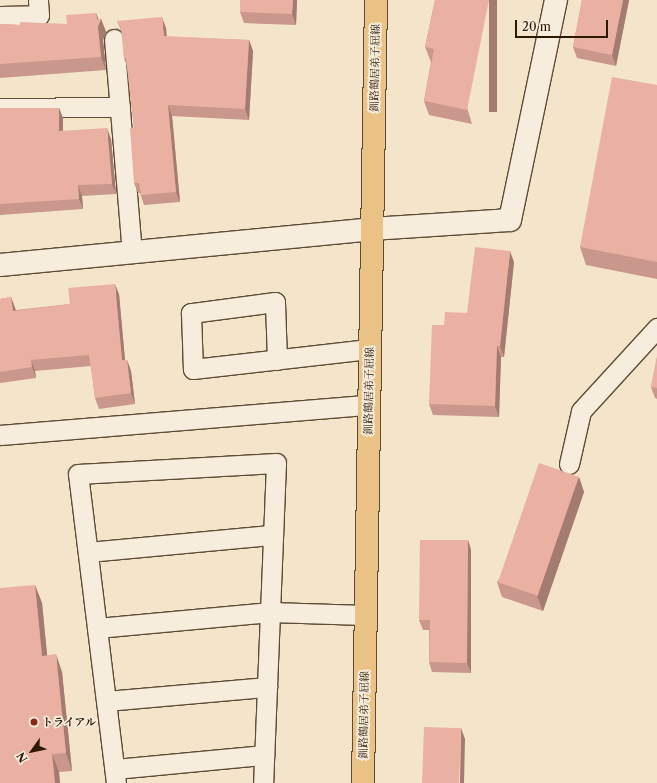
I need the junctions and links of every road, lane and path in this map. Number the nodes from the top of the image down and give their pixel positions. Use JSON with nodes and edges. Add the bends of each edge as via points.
{"nodes":[{"id":1,"x":38,"y":0,"type":"edge"},
{"id":2,"x":376,"y":0,"type":"edge"},
{"id":3,"x":556,"y":0,"type":"edge"},
{"id":4,"x":0,"y":16,"type":"edge"},
{"id":5,"x":114,"y":39,"type":"dead end"},
{"id":6,"x":120,"y":107,"type":"junction"},
{"id":7,"x":0,"y":108,"type":"edge"},
{"id":8,"x":371,"y":229,"type":"junction"},
{"id":9,"x":132,"y":252,"type":"junction"},
{"id":10,"x":0,"y":265,"type":"edge"},
{"id":11,"x":657,"y":328,"type":"edge"},
{"id":12,"x":369,"y":349,"type":"junction"},
{"id":13,"x":277,"y":360,"type":"junction"},
{"id":14,"x":368,"y":405,"type":"junction"},
{"id":15,"x":0,"y":435,"type":"edge"},
{"id":16,"x":569,"y":464,"type":"dead end"},
{"id":17,"x":273,"y":536,"type":"junction"},
{"id":18,"x":88,"y":552,"type":"junction"},
{"id":19,"x":270,"y":612,"type":"junction"},
{"id":20,"x":365,"y":615,"type":"junction"},
{"id":21,"x":97,"y":628,"type":"junction"},
{"id":22,"x":267,"y":687,"type":"junction"},
{"id":23,"x":106,"y":701,"type":"junction"},
{"id":24,"x":264,"y":755,"type":"junction"},
{"id":25,"x":115,"y":776,"type":"edge"},
{"id":26,"x":264,"y":783,"type":"edge"},
{"id":27,"x":363,"y":783,"type":"edge"}],
"edges":[{"from":1,"to":4,"type":"lane","via":[[39,15]]},
{"from":2,"to":8,"type":"main road","name":"釧路鶴居弟子屈線"},
{"from":3,"to":8,"type":"street","via":[[510,220]]},
{"from":5,"to":6,"type":"lane"},
{"from":6,"to":7,"type":"lane"},
{"from":6,"to":9,"type":"lane"},
{"from":8,"to":9,"type":"street"},
{"from":8,"to":12,"type":"main road","name":"釧路鶴居弟子屈線"},
{"from":9,"to":10,"type":"street"},
{"from":11,"to":16,"type":"lane","via":[[581,411]]},
{"from":12,"to":13,"type":"lane"},
{"from":12,"to":14,"type":"main road","name":"釧路鶴居弟子屈線"},
{"from":13,"to":13,"type":"lane","via":[[193,369],[191,313],[276,302]]},
{"from":14,"to":15,"type":"lane"},
{"from":14,"to":20,"type":"main road","name":"釧路鶴居弟子屈線"},
{"from":17,"to":18,"type":"lane"},
{"from":17,"to":18,"type":"lane","via":[[276,463],[78,474]]},
{"from":17,"to":19,"type":"lane"},
{"from":18,"to":21,"type":"lane"},
{"from":19,"to":20,"type":"lane"},
{"from":19,"to":21,"type":"lane"},
{"from":19,"to":22,"type":"lane"},
{"from":20,"to":27,"type":"main road","name":"釧路鶴居弟子屈線"},
{"from":21,"to":23,"type":"lane"},
{"from":22,"to":23,"type":"lane"},
{"from":22,"to":24,"type":"lane"},
{"from":23,"to":25,"type":"lane"},
{"from":24,"to":25,"type":"lane"},
{"from":24,"to":26,"type":"lane"}]}
